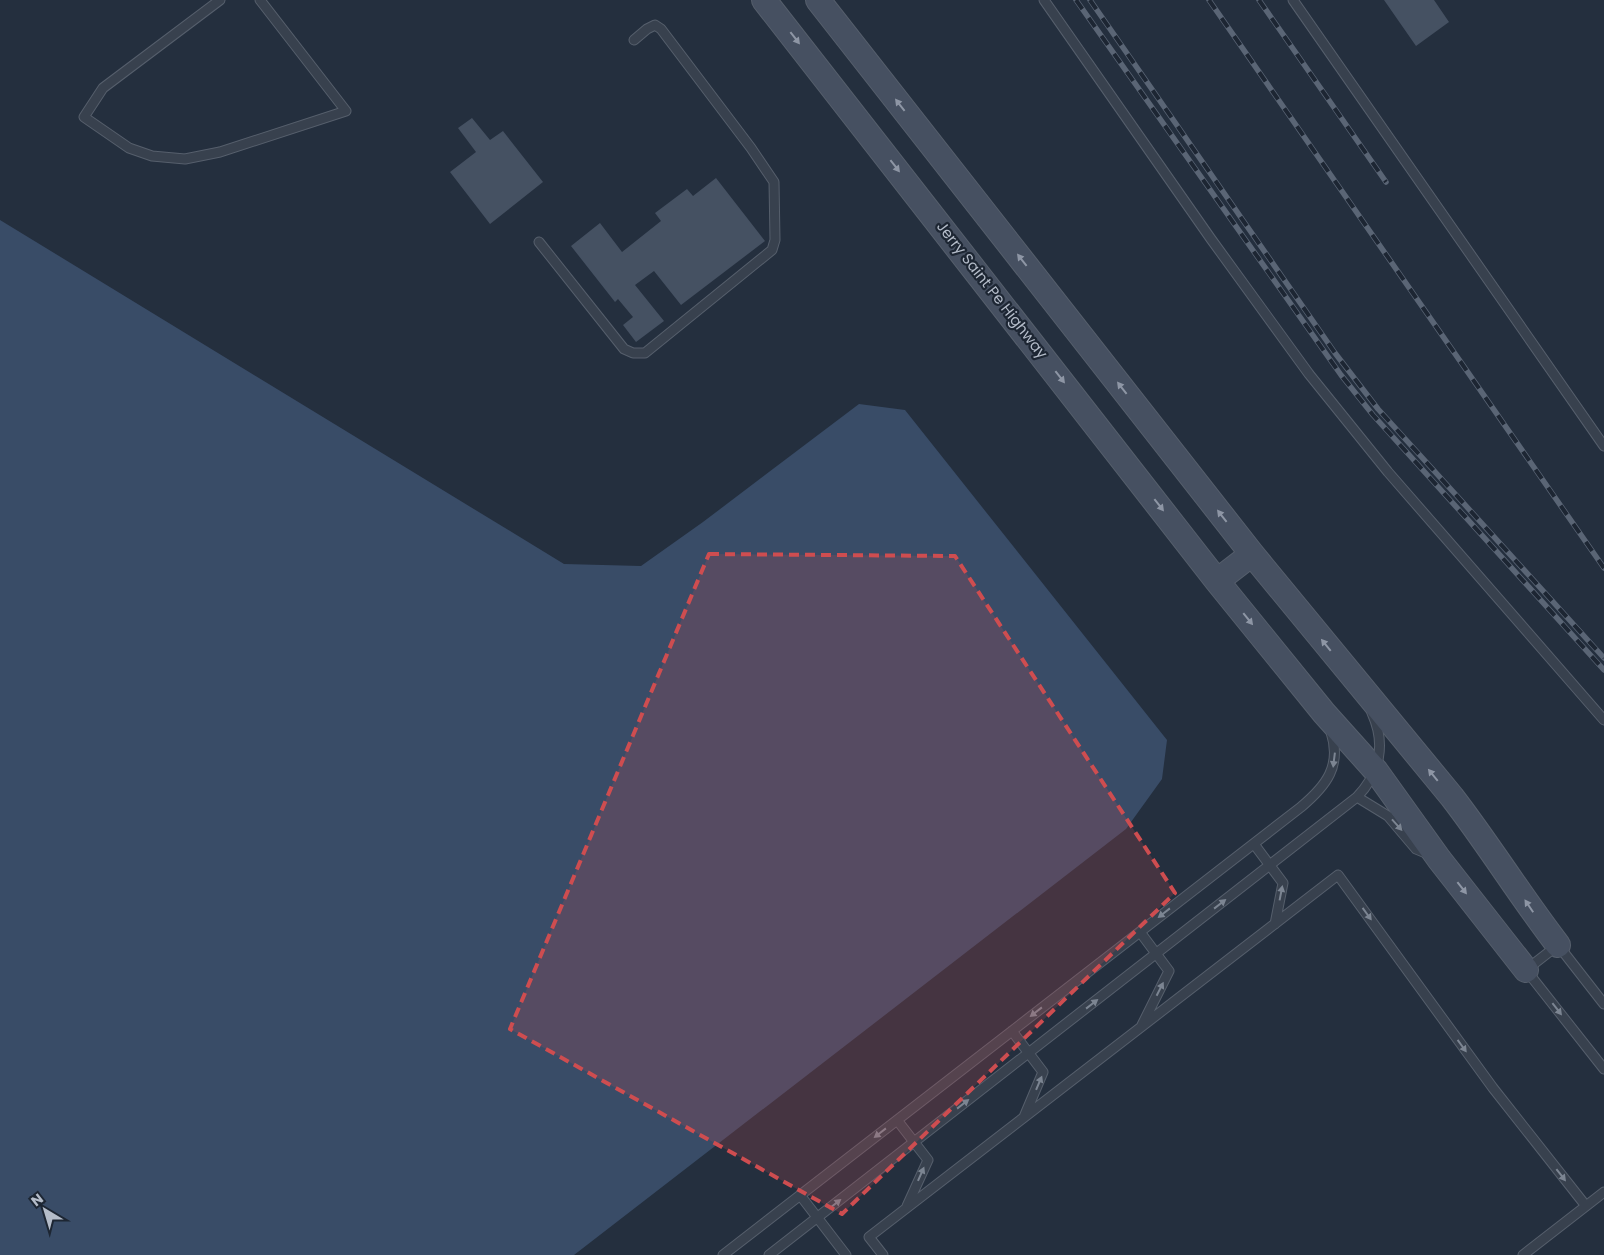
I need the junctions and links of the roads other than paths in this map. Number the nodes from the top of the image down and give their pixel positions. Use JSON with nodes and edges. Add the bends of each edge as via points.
{"nodes":[{"id":1,"x":220,"y":0,"type":"edge"},
{"id":2,"x":260,"y":0,"type":"edge"},
{"id":3,"x":764,"y":0,"type":"edge"},
{"id":4,"x":818,"y":0,"type":"edge"},
{"id":5,"x":1044,"y":0,"type":"edge"},
{"id":6,"x":1293,"y":0,"type":"edge"},
{"id":7,"x":634,"y":40,"type":"dead end"},
{"id":8,"x":539,"y":242,"type":"dead end"},
{"id":9,"x":1604,"y":446,"type":"edge"},
{"id":10,"x":1252,"y":554,"type":"junction"},
{"id":11,"x":1217,"y":581,"type":"junction"},
{"id":12,"x":1357,"y":682,"type":"junction"},
{"id":13,"x":1324,"y":712,"type":"junction"},
{"id":14,"x":1604,"y":720,"type":"edge"},
{"id":15,"x":1376,"y":771,"type":"junction"},
{"id":16,"x":1357,"y":797,"type":"junction"},
{"id":17,"x":1254,"y":844,"type":"junction"},
{"id":18,"x":1439,"y":859,"type":"junction"},
{"id":19,"x":1270,"y":865,"type":"junction"},
{"id":20,"x":1275,"y":924,"type":"junction"},
{"id":21,"x":1140,"y":932,"type":"junction"},
{"id":22,"x":1558,"y":945,"type":"junction"},
{"id":23,"x":1156,"y":953,"type":"junction"},
{"id":24,"x":1526,"y":970,"type":"junction"},
{"id":25,"x":1604,"y":1004,"type":"edge"},
{"id":26,"x":1141,"y":1028,"type":"junction"},
{"id":27,"x":1012,"y":1030,"type":"junction"},
{"id":28,"x":1029,"y":1053,"type":"junction"},
{"id":29,"x":1604,"y":1069,"type":"edge"},
{"id":30,"x":1024,"y":1117,"type":"junction"},
{"id":31,"x":897,"y":1120,"type":"junction"},
{"id":32,"x":914,"y":1142,"type":"junction"},
{"id":33,"x":1604,"y":1192,"type":"edge"},
{"id":34,"x":800,"y":1195,"type":"junction"},
{"id":35,"x":1586,"y":1206,"type":"junction"},
{"id":36,"x":906,"y":1209,"type":"junction"},
{"id":37,"x":818,"y":1217,"type":"junction"},
{"id":38,"x":723,"y":1255,"type":"edge"},
{"id":39,"x":769,"y":1255,"type":"edge"},
{"id":40,"x":846,"y":1255,"type":"edge"},
{"id":41,"x":883,"y":1255,"type":"edge"},
{"id":42,"x":1523,"y":1255,"type":"edge"}],
"edges":[{"from":1,"to":2,"type":"lane","via":[[104,88],[84,117],[129,148],[152,156],[185,159],[220,152],[346,110]]},
{"from":3,"to":11,"type":"main road","name":"Jerry Saint Pe Highway","one_way":true},
{"from":10,"to":4,"type":"main road","one_way":true},
{"from":5,"to":14,"type":"lane","via":[[1309,374],[1388,472]]},
{"from":6,"to":9,"type":"lane"},
{"from":7,"to":8,"type":"lane","via":[[654,25],[661,29],[752,148],[774,182],[775,240],[772,250],[645,353],[633,354],[624,349]]},
{"from":10,"to":11,"type":"main road"},
{"from":12,"to":10,"type":"main road","one_way":true},
{"from":11,"to":13,"type":"main road","name":"Jerry Saint Pe Highway","one_way":true},
{"from":12,"to":15,"type":"lane","via":[[1380,737]]},
{"from":22,"to":12,"type":"main road","one_way":true,"via":[[1478,831]]},
{"from":13,"to":15,"type":"main road","name":"Jerry Saint Pe Highway"},
{"from":13,"to":17,"type":"lane","one_way":true,"via":[[1335,758],[1326,781],[1313,797]]},
{"from":15,"to":16,"type":"lane"},
{"from":15,"to":18,"type":"main road","name":"Jerry Saint Pe Highway"},
{"from":16,"to":18,"type":"lane","one_way":true,"via":[[1388,816],[1416,849]]},
{"from":16,"to":19,"type":"lane"},
{"from":17,"to":19,"type":"lane"},
{"from":17,"to":21,"type":"lane","one_way":true},
{"from":18,"to":24,"type":"main road","name":"Jerry Saint Pe Highway","one_way":true},
{"from":20,"to":19,"type":"lane","one_way":true,"via":[[1282,883]]},
{"from":23,"to":19,"type":"lane","one_way":true},
{"from":20,"to":26,"type":"lane"},
{"from":20,"to":35,"type":"lane","one_way":true,"via":[[1338,875],[1493,1088]]},
{"from":21,"to":23,"type":"lane"},
{"from":21,"to":27,"type":"lane","one_way":true},
{"from":22,"to":24,"type":"lane"},
{"from":22,"to":25,"type":"lane"},
{"from":26,"to":23,"type":"lane","one_way":true,"via":[[1169,971]]},
{"from":28,"to":23,"type":"lane","one_way":true},
{"from":24,"to":29,"type":"lane","one_way":true},
{"from":26,"to":30,"type":"lane"},
{"from":27,"to":28,"type":"lane"},
{"from":27,"to":31,"type":"lane"},
{"from":30,"to":28,"type":"lane","one_way":true,"via":[[1044,1072]]},
{"from":32,"to":28,"type":"lane","one_way":true},
{"from":30,"to":36,"type":"lane"},
{"from":31,"to":32,"type":"lane"},
{"from":31,"to":34,"type":"lane","one_way":true},
{"from":36,"to":32,"type":"lane","one_way":true,"via":[[928,1160]]},
{"from":37,"to":32,"type":"lane","one_way":true},
{"from":33,"to":35,"type":"lane"},
{"from":34,"to":37,"type":"lane"},
{"from":34,"to":38,"type":"lane"},
{"from":35,"to":42,"type":"lane"},
{"from":36,"to":41,"type":"lane","via":[[869,1237]]},
{"from":37,"to":39,"type":"lane"},
{"from":37,"to":40,"type":"lane"}]}
